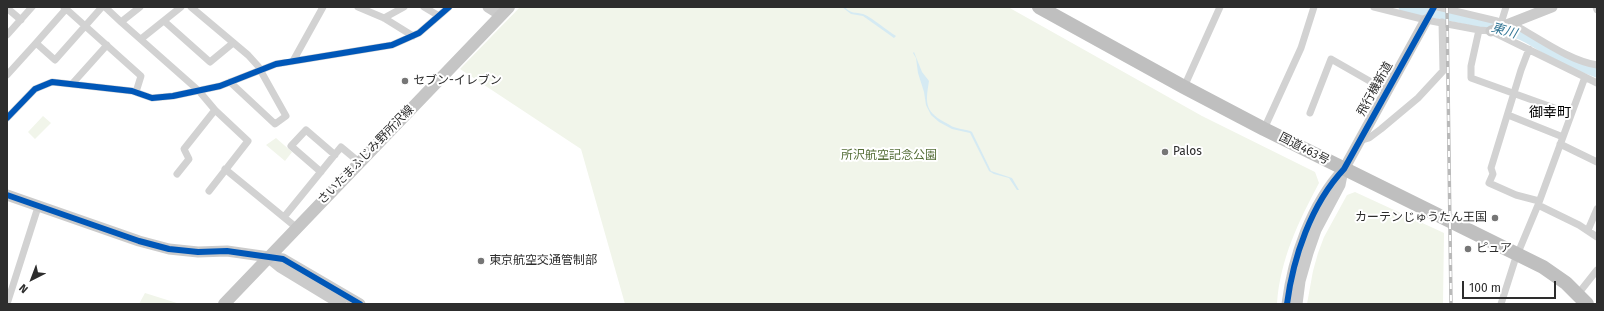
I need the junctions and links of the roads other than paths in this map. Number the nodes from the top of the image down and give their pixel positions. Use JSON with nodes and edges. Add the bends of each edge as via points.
{"nodes":[{"id":1,"x":32,"y":7,"type":"edge"},
{"id":2,"x":104,"y":7,"type":"edge"},
{"id":3,"x":140,"y":7,"type":"edge"},
{"id":4,"x":181,"y":7,"type":"edge"},
{"id":5,"x":191,"y":7,"type":"edge"},
{"id":6,"x":323,"y":7,"type":"edge"},
{"id":7,"x":358,"y":7,"type":"edge"},
{"id":8,"x":404,"y":7,"type":"edge"},
{"id":9,"x":424,"y":7,"type":"edge"},
{"id":10,"x":449,"y":7,"type":"edge"},
{"id":11,"x":488,"y":7,"type":"edge"},
{"id":12,"x":1039,"y":7,"type":"edge"},
{"id":13,"x":1220,"y":7,"type":"edge"},
{"id":14,"x":1314,"y":7,"type":"edge"},
{"id":15,"x":1374,"y":7,"type":"edge"},
{"id":16,"x":1506,"y":7,"type":"edge"},
{"id":17,"x":1552,"y":7,"type":"edge"},
{"id":18,"x":1596,"y":7,"type":"edge"},
{"id":19,"x":7,"y":8,"type":"edge"},
{"id":20,"x":65,"y":8,"type":"edge"},
{"id":21,"x":1435,"y":8,"type":"edge"},
{"id":22,"x":1597,"y":10,"type":"edge"},
{"id":23,"x":505,"y":11,"type":"edge"},
{"id":24,"x":439,"y":16,"type":"junction"},
{"id":25,"x":384,"y":18,"type":"junction"},
{"id":26,"x":1427,"y":18,"type":"junction"},
{"id":27,"x":21,"y":20,"type":"junction"},
{"id":28,"x":164,"y":21,"type":"junction"},
{"id":29,"x":121,"y":22,"type":"junction"},
{"id":30,"x":1442,"y":22,"type":"junction"},
{"id":31,"x":86,"y":26,"type":"junction"},
{"id":32,"x":1501,"y":27,"type":"junction"},
{"id":33,"x":1479,"y":30,"type":"junction"},
{"id":34,"x":7,"y":36,"type":"edge"},
{"id":35,"x":413,"y":36,"type":"junction"},
{"id":36,"x":141,"y":39,"type":"junction"},
{"id":37,"x":36,"y":43,"type":"junction"},
{"id":38,"x":233,"y":43,"type":"junction"},
{"id":39,"x":107,"y":45,"type":"junction"},
{"id":40,"x":1529,"y":48,"type":"junction"},
{"id":41,"x":293,"y":61,"type":"junction"},
{"id":42,"x":1597,"y":66,"type":"edge"},
{"id":43,"x":261,"y":70,"type":"junction"},
{"id":44,"x":7,"y":75,"type":"edge"},
{"id":45,"x":1585,"y":77,"type":"junction"},
{"id":46,"x":230,"y":82,"type":"junction"},
{"id":47,"x":1597,"y":83,"type":"edge"},
{"id":48,"x":72,"y":84,"type":"junction"},
{"id":49,"x":1184,"y":86,"type":"junction"},
{"id":50,"x":199,"y":90,"type":"junction"},
{"id":51,"x":136,"y":92,"type":"junction"},
{"id":52,"x":1387,"y":92,"type":"junction"},
{"id":53,"x":1514,"y":93,"type":"junction"},
{"id":54,"x":214,"y":110,"type":"junction"},
{"id":55,"x":1310,"y":113,"type":"dead end"},
{"id":56,"x":1571,"y":114,"type":"junction"},
{"id":57,"x":1508,"y":115,"type":"junction"},
{"id":58,"x":7,"y":118,"type":"edge"},
{"id":59,"x":1264,"y":129,"type":"junction"},
{"id":60,"x":1563,"y":137,"type":"junction"},
{"id":61,"x":1359,"y":141,"type":"junction"},
{"id":62,"x":1560,"y":144,"type":"junction"},
{"id":63,"x":335,"y":155,"type":"junction"},
{"id":64,"x":359,"y":162,"type":"junction"},
{"id":65,"x":1597,"y":162,"type":"edge"},
{"id":66,"x":225,"y":169,"type":"junction"},
{"id":67,"x":1344,"y":169,"type":"junction"},
{"id":68,"x":321,"y":172,"type":"junction"},
{"id":69,"x":177,"y":174,"type":"dead end"},
{"id":70,"x":209,"y":191,"type":"dead end"},
{"id":71,"x":7,"y":195,"type":"edge"},
{"id":72,"x":1538,"y":203,"type":"junction"},
{"id":73,"x":38,"y":207,"type":"junction"},
{"id":74,"x":1597,"y":209,"type":"edge"},
{"id":75,"x":284,"y":217,"type":"junction"},
{"id":76,"x":297,"y":228,"type":"junction"},
{"id":77,"x":1588,"y":230,"type":"junction"},
{"id":78,"x":1597,"y":237,"type":"edge"},
{"id":79,"x":1518,"y":254,"type":"junction"},
{"id":80,"x":269,"y":258,"type":"junction"},
{"id":81,"x":1597,"y":270,"type":"edge"},
{"id":82,"x":1582,"y":299,"type":"edge"},
{"id":83,"x":7,"y":304,"type":"edge"},
{"id":84,"x":224,"y":304,"type":"edge"},
{"id":85,"x":341,"y":304,"type":"edge"},
{"id":86,"x":360,"y":304,"type":"edge"},
{"id":87,"x":1287,"y":304,"type":"edge"},
{"id":88,"x":1297,"y":304,"type":"edge"},
{"id":89,"x":1501,"y":304,"type":"edge"}],
"edges":[{"from":1,"to":27,"type":"street"},
{"from":2,"to":29,"type":"street"},
{"from":2,"to":31,"type":"street"},
{"from":3,"to":29,"type":"street"},
{"from":4,"to":28,"type":"street"},
{"from":5,"to":38,"type":"street"},
{"from":6,"to":41,"type":"street"},
{"from":7,"to":25,"type":"street"},
{"from":8,"to":25,"type":"street"},
{"from":9,"to":24,"type":"street"},
{"from":10,"to":24,"type":"street"},
{"from":11,"to":23,"type":"street"},
{"from":12,"to":49,"type":"highway","name":"国道463号"},
{"from":13,"to":49,"type":"street"},
{"from":14,"to":59,"type":"street","via":[[1301,48]]},
{"from":15,"to":26,"type":"street"},
{"from":16,"to":32,"type":"street"},
{"from":17,"to":32,"type":"street"},
{"from":18,"to":22,"type":"street"},
{"from":19,"to":27,"type":"street"},
{"from":20,"to":31,"type":"street"},
{"from":20,"to":37,"type":"street"},
{"from":21,"to":26,"type":"street"},
{"from":21,"to":32,"type":"street","via":[[1497,21]]},
{"from":23,"to":64,"type":"main road","name":"さいたまふじみ野所沢線"},
{"from":24,"to":35,"type":"street"},
{"from":25,"to":35,"type":"street"},
{"from":26,"to":30,"type":"street"},
{"from":26,"to":52,"type":"street","name":"飛行機新道"},
{"from":27,"to":34,"type":"street"},
{"from":28,"to":36,"type":"street"},
{"from":28,"to":38,"type":"street","via":[[210,62]]},
{"from":29,"to":36,"type":"street"},
{"from":30,"to":33,"type":"street"},
{"from":30,"to":61,"type":"street","via":[[1443,71],[1418,98],[1381,129],[1369,138]]},
{"from":31,"to":37,"type":"street","via":[[55,60]]},
{"from":31,"to":39,"type":"street"},
{"from":32,"to":33,"type":"street"},
{"from":32,"to":40,"type":"street"},
{"from":32,"to":42,"type":"street","via":[[1520,28],[1572,57]]},
{"from":33,"to":53,"type":"street","via":[[1470,77]]},
{"from":35,"to":41,"type":"street","via":[[388,46]]},
{"from":36,"to":50,"type":"street"},
{"from":37,"to":44,"type":"street"},
{"from":38,"to":43,"type":"street"},
{"from":39,"to":48,"type":"street"},
{"from":39,"to":51,"type":"street","via":[[141,76]]},
{"from":40,"to":45,"type":"street"},
{"from":40,"to":53,"type":"street"},
{"from":41,"to":43,"type":"street"},
{"from":43,"to":46,"type":"street"},
{"from":43,"to":46,"type":"street","via":[[286,116],[275,124]]},
{"from":45,"to":47,"type":"street"},
{"from":45,"to":56,"type":"street"},
{"from":46,"to":50,"type":"street"},
{"from":48,"to":51,"type":"street"},
{"from":48,"to":58,"type":"street","via":[[52,82],[35,89]]},
{"from":49,"to":59,"type":"highway","name":"国道463号"},
{"from":50,"to":51,"type":"street","via":[[158,98]]},
{"from":50,"to":54,"type":"street"},
{"from":52,"to":55,"type":"street","via":[[1331,59]]},
{"from":52,"to":61,"type":"street","name":"飛行機新道"},
{"from":53,"to":56,"type":"street"},
{"from":53,"to":57,"type":"street"},
{"from":54,"to":66,"type":"street","via":[[248,141]]},
{"from":54,"to":69,"type":"street","via":[[184,149],[189,160]]},
{"from":56,"to":60,"type":"street"},
{"from":57,"to":60,"type":"street"},
{"from":57,"to":72,"type":"street","via":[[1491,168],[1493,174],[1489,183]]},
{"from":59,"to":67,"type":"highway","name":"国道463号"},
{"from":60,"to":62,"type":"street"},
{"from":61,"to":67,"type":"street","name":"飛行機新道"},
{"from":62,"to":65,"type":"street"},
{"from":62,"to":72,"type":"street"},
{"from":63,"to":64,"type":"street","via":[[341,147]]},
{"from":63,"to":68,"type":"street"},
{"from":63,"to":68,"type":"street","via":[[306,130],[291,146]]},
{"from":64,"to":76,"type":"main road","name":"さいたまふじみ野所沢線"},
{"from":66,"to":70,"type":"street"},
{"from":66,"to":75,"type":"street"},
{"from":67,"to":79,"type":"highway","name":"国道463号"},
{"from":67,"to":87,"type":"street","via":[[1332,181],[1306,232],[1294,267]]},
{"from":67,"to":88,"type":"street","via":[[1340,185],[1310,245],[1300,281]]},
{"from":68,"to":75,"type":"street"},
{"from":71,"to":73,"type":"street"},
{"from":72,"to":77,"type":"street"},
{"from":72,"to":79,"type":"street"},
{"from":73,"to":80,"type":"street","via":[[169,249],[184,252],[227,251]]},
{"from":73,"to":83,"type":"street"},
{"from":74,"to":77,"type":"street"},
{"from":75,"to":76,"type":"street"},
{"from":76,"to":80,"type":"main road","name":"さいたまふじみ野所沢線"},
{"from":77,"to":78,"type":"street"},
{"from":79,"to":82,"type":"highway","name":"国道463号","via":[[1555,275]]},
{"from":79,"to":89,"type":"street"},
{"from":80,"to":84,"type":"main road","name":"さいたまふじみ野所沢線"},
{"from":80,"to":85,"type":"street"},
{"from":80,"to":86,"type":"street","via":[[283,259]]},
{"from":81,"to":82,"type":"street"}]}
